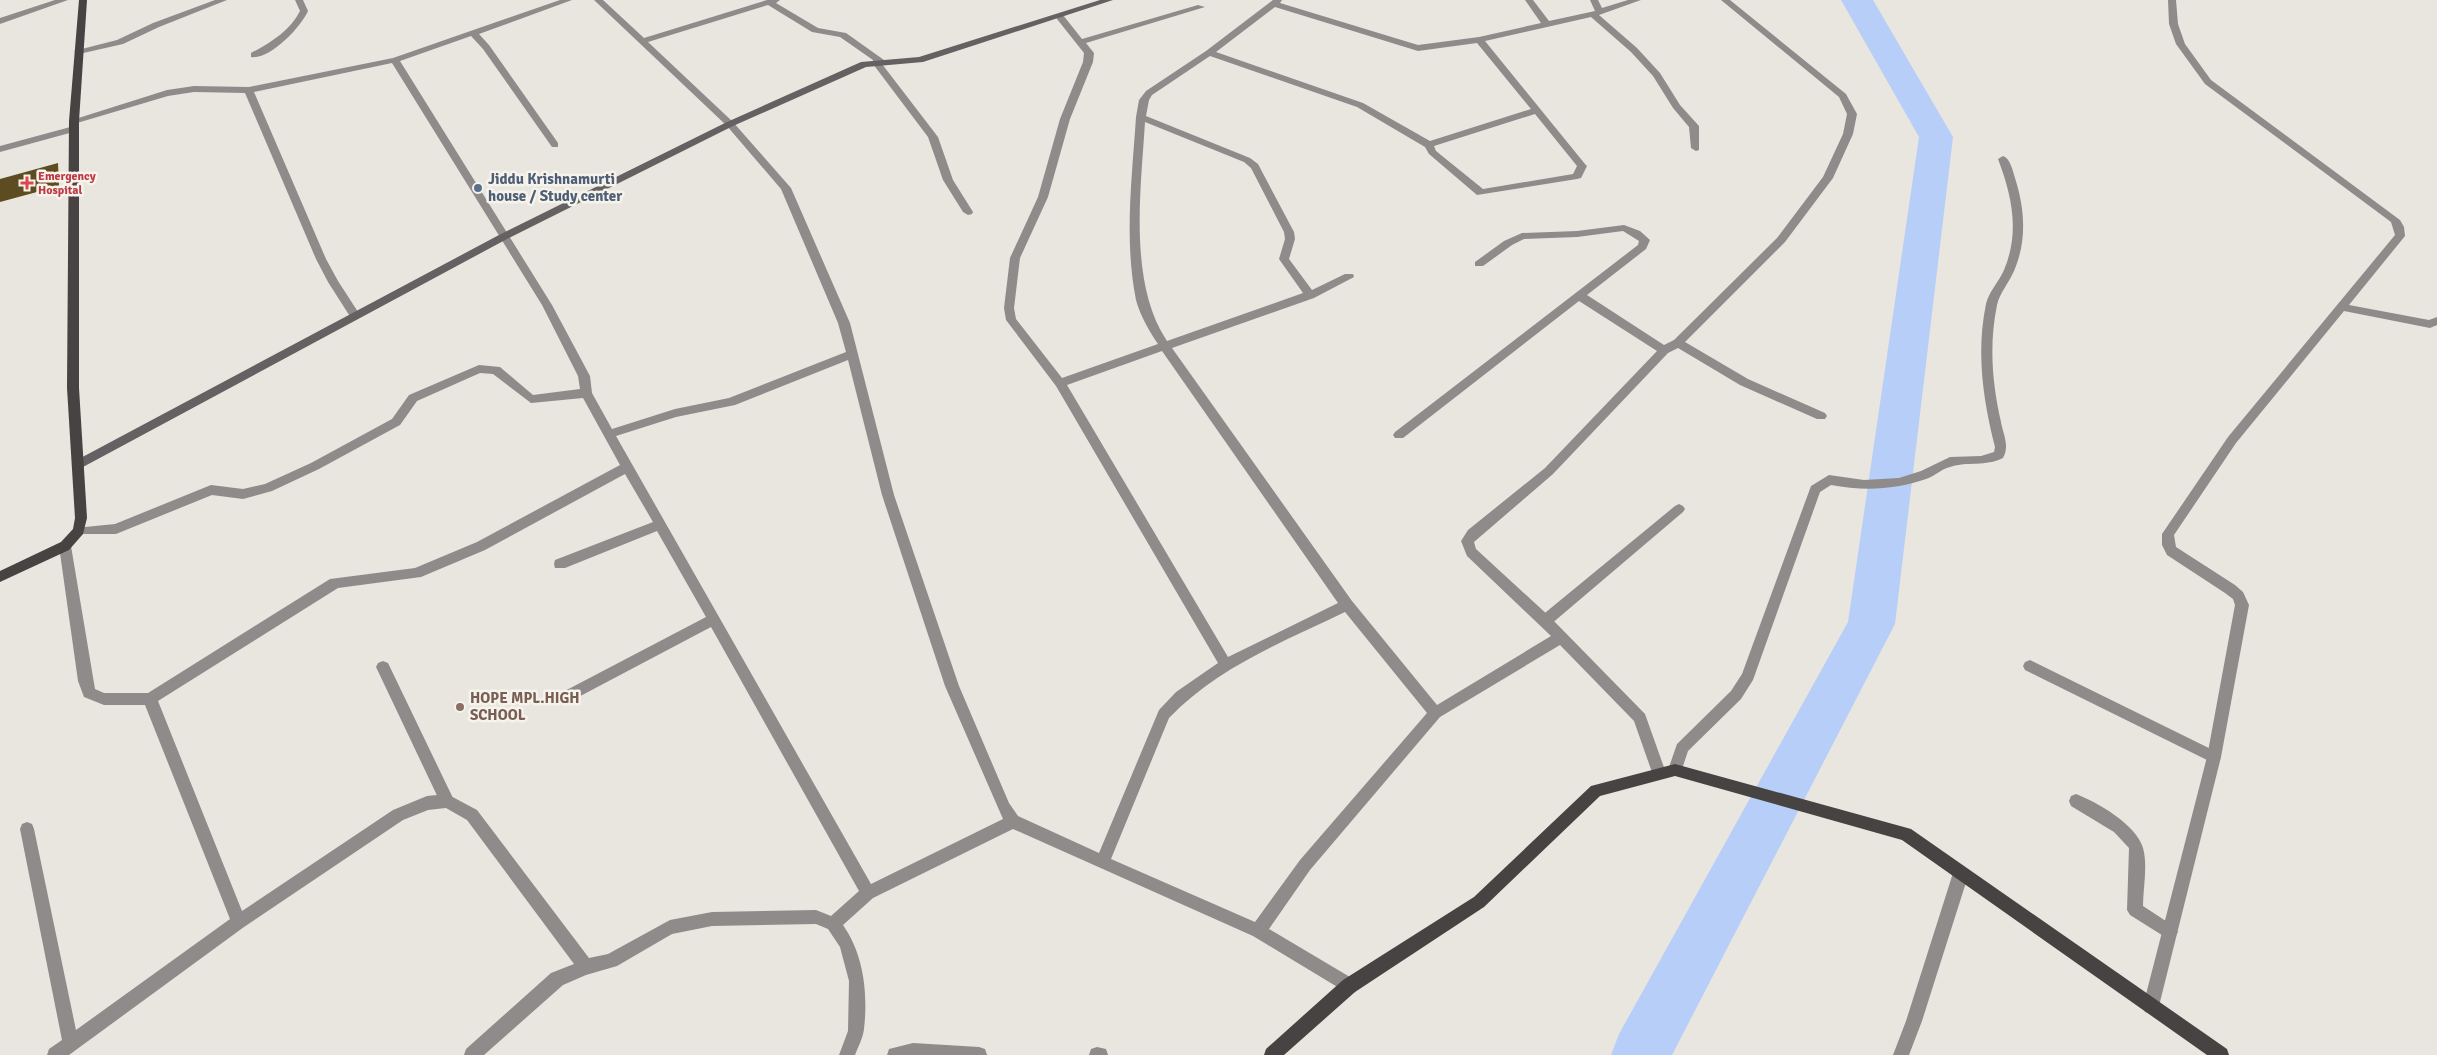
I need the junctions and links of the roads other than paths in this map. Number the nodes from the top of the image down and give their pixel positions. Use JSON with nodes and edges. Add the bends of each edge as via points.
{"nodes":[{"id":1,"x":64,"y":0,"type":"edge"},
{"id":2,"x":83,"y":0,"type":"edge"},
{"id":3,"x":223,"y":0,"type":"edge"},
{"id":4,"x":299,"y":0,"type":"edge"},
{"id":5,"x":568,"y":0,"type":"edge"},
{"id":6,"x":598,"y":0,"type":"edge"},
{"id":7,"x":1108,"y":0,"type":"edge"},
{"id":8,"x":1529,"y":0,"type":"edge"},
{"id":9,"x":1594,"y":0,"type":"edge"},
{"id":10,"x":1637,"y":0,"type":"edge"},
{"id":11,"x":1725,"y":0,"type":"edge"},
{"id":12,"x":2172,"y":0,"type":"edge"},
{"id":13,"x":773,"y":1,"type":"edge"},
{"id":14,"x":1276,"y":2,"type":"edge"},
{"id":15,"x":1200,"y":7,"type":"dead end"},
{"id":16,"x":1596,"y":13,"type":"junction"},
{"id":17,"x":1060,"y":17,"type":"junction"},
{"id":18,"x":0,"y":21,"type":"edge"},
{"id":19,"x":1547,"y":25,"type":"junction"},
{"id":20,"x":474,"y":34,"type":"junction"},
{"id":21,"x":1479,"y":40,"type":"junction"},
{"id":22,"x":644,"y":41,"type":"junction"},
{"id":23,"x":1081,"y":42,"type":"junction"},
{"id":24,"x":79,"y":51,"type":"junction"},
{"id":25,"x":1209,"y":53,"type":"junction"},
{"id":26,"x":254,"y":55,"type":"dead end"},
{"id":27,"x":395,"y":60,"type":"junction"},
{"id":28,"x":878,"y":62,"type":"junction"},
{"id":29,"x":249,"y":90,"type":"junction"},
{"id":30,"x":1535,"y":111,"type":"junction"},
{"id":31,"x":1141,"y":117,"type":"junction"},
{"id":32,"x":730,"y":124,"type":"junction"},
{"id":33,"x":74,"y":125,"type":"junction"},
{"id":34,"x":555,"y":144,"type":"dead end"},
{"id":35,"x":1429,"y":146,"type":"junction"},
{"id":36,"x":1696,"y":148,"type":"dead end"},
{"id":37,"x":0,"y":149,"type":"edge"},
{"id":38,"x":2003,"y":159,"type":"dead end"},
{"id":39,"x":968,"y":212,"type":"dead end"},
{"id":40,"x":503,"y":237,"type":"junction"},
{"id":41,"x":1479,"y":264,"type":"dead end"},
{"id":42,"x":1350,"y":277,"type":"dead end"},
{"id":43,"x":1310,"y":295,"type":"junction"},
{"id":44,"x":1578,"y":295,"type":"junction"},
{"id":45,"x":2341,"y":307,"type":"junction"},
{"id":46,"x":355,"y":315,"type":"junction"},
{"id":47,"x":2437,"y":321,"type":"edge"},
{"id":48,"x":1678,"y":343,"type":"junction"},
{"id":49,"x":1166,"y":347,"type":"junction"},
{"id":50,"x":1664,"y":350,"type":"junction"},
{"id":51,"x":852,"y":354,"type":"junction"},
{"id":52,"x":1060,"y":383,"type":"junction"},
{"id":53,"x":586,"y":394,"type":"junction"},
{"id":54,"x":1821,"y":416,"type":"dead end"},
{"id":55,"x":609,"y":434,"type":"junction"},
{"id":56,"x":1399,"y":435,"type":"dead end"},
{"id":57,"x":79,"y":464,"type":"junction"},
{"id":58,"x":627,"y":468,"type":"junction"},
{"id":59,"x":1679,"y":509,"type":"dead end"},
{"id":60,"x":659,"y":525,"type":"junction"},
{"id":61,"x":79,"y":531,"type":"junction"},
{"id":62,"x":66,"y":546,"type":"junction"},
{"id":63,"x":560,"y":564,"type":"dead end"},
{"id":64,"x":0,"y":577,"type":"edge"},
{"id":65,"x":1347,"y":605,"type":"junction"},
{"id":66,"x":713,"y":620,"type":"junction"},
{"id":67,"x":1545,"y":621,"type":"junction"},
{"id":68,"x":1561,"y":637,"type":"junction"},
{"id":69,"x":1226,"y":665,"type":"junction"},
{"id":70,"x":2030,"y":666,"type":"dead end"},
{"id":71,"x":383,"y":667,"type":"dead end"},
{"id":72,"x":564,"y":698,"type":"dead end"},
{"id":73,"x":150,"y":699,"type":"junction"},
{"id":74,"x":1435,"y":713,"type":"junction"},
{"id":75,"x":2214,"y":757,"type":"junction"},
{"id":76,"x":1676,"y":771,"type":"junction"},
{"id":77,"x":1659,"y":773,"type":"junction"},
{"id":78,"x":2076,"y":800,"type":"dead end"},
{"id":79,"x":447,"y":801,"type":"junction"},
{"id":80,"x":1013,"y":821,"type":"junction"},
{"id":81,"x":27,"y":829,"type":"dead end"},
{"id":82,"x":1103,"y":861,"type":"junction"},
{"id":83,"x":1961,"y":873,"type":"junction"},
{"id":84,"x":868,"y":893,"type":"junction"},
{"id":85,"x":239,"y":922,"type":"junction"},
{"id":86,"x":833,"y":924,"type":"junction"},
{"id":87,"x":1258,"y":931,"type":"junction"},
{"id":88,"x":2170,"y":932,"type":"junction"},
{"id":89,"x":586,"y":966,"type":"junction"},
{"id":90,"x":1349,"y":986,"type":"junction"},
{"id":91,"x":2151,"y":1006,"type":"junction"},
{"id":92,"x":71,"y":1043,"type":"junction"},
{"id":93,"x":55,"y":1055,"type":"edge"},
{"id":94,"x":472,"y":1055,"type":"edge"},
{"id":95,"x":847,"y":1055,"type":"edge"},
{"id":96,"x":895,"y":1055,"type":"edge"},
{"id":97,"x":979,"y":1055,"type":"edge"},
{"id":98,"x":1272,"y":1055,"type":"edge"},
{"id":99,"x":1901,"y":1055,"type":"edge"},
{"id":100,"x":2221,"y":1055,"type":"edge"}],
"edges":[{"from":1,"to":18,"type":"street"},
{"from":2,"to":24,"type":"main road"},
{"from":3,"to":24,"type":"street","via":[[120,42]]},
{"from":4,"to":26,"type":"street","via":[[304,12],[301,18],[279,40]]},
{"from":5,"to":20,"type":"street"},
{"from":6,"to":22,"type":"street"},
{"from":7,"to":17,"type":"street"},
{"from":8,"to":19,"type":"street"},
{"from":9,"to":16,"type":"street"},
{"from":10,"to":16,"type":"street"},
{"from":11,"to":48,"type":"street","via":[[1843,96],[1852,114],[1848,134],[1828,178],[1780,240]]},
{"from":12,"to":45,"type":"street","via":[[2170,17],[2177,37],[2191,63],[2208,82],[2343,180],[2395,220],[2399,227],[2400,236]]},
{"from":13,"to":22,"type":"street"},
{"from":13,"to":28,"type":"street","via":[[815,30],[843,35]]},
{"from":14,"to":21,"type":"street","via":[[1409,47],[1425,48]]},
{"from":14,"to":25,"type":"street"},
{"from":15,"to":23,"type":"street"},
{"from":16,"to":19,"type":"street"},
{"from":16,"to":36,"type":"street","via":[[1657,75],[1676,106],[1694,126]]},
{"from":17,"to":23,"type":"street"},
{"from":17,"to":28,"type":"street","via":[[920,60]]},
{"from":19,"to":21,"type":"street"},
{"from":20,"to":27,"type":"street"},
{"from":20,"to":34,"type":"street"},
{"from":21,"to":30,"type":"street"},
{"from":22,"to":32,"type":"street"},
{"from":23,"to":52,"type":"street","via":[[1088,52],[1086,71],[1065,119],[1043,197],[1015,258],[1009,308],[1011,320]]},
{"from":24,"to":33,"type":"main road"},
{"from":25,"to":31,"type":"street","via":[[1149,94],[1144,100]]},
{"from":25,"to":35,"type":"street","via":[[1360,105]]},
{"from":27,"to":29,"type":"street"},
{"from":27,"to":40,"type":"street"},
{"from":28,"to":32,"type":"street","via":[[864,64]]},
{"from":28,"to":39,"type":"street","via":[[933,137],[948,180]]},
{"from":29,"to":33,"type":"street","via":[[194,89],[167,93]]},
{"from":29,"to":46,"type":"street","via":[[322,259]]},
{"from":30,"to":35,"type":"street"},
{"from":30,"to":35,"type":"street","via":[[1582,166],[1576,176],[1481,193]]},
{"from":31,"to":43,"type":"street","via":[[1255,166],[1289,232],[1284,259]]},
{"from":31,"to":49,"type":"street","via":[[1134,223],[1142,301],[1154,330]]},
{"from":32,"to":40,"type":"street"},
{"from":32,"to":51,"type":"street","via":[[786,188],[844,323]]},
{"from":33,"to":37,"type":"street"},
{"from":33,"to":57,"type":"main road","via":[[74,388]]},
{"from":38,"to":76,"type":"street","via":[[2016,192],[2020,218],[2016,248],[2009,270],[1993,298],[1989,321],[1988,392],[2001,447],[1999,454],[1992,459],[1946,463],[1922,476],[1888,483],[1856,485],[1829,480],[1815,489],[1748,676],[1736,695],[1682,748]]},
{"from":40,"to":46,"type":"street"},
{"from":40,"to":53,"type":"street","via":[[547,305],[584,376]]},
{"from":41,"to":44,"type":"street","via":[[1522,236],[1624,228],[1645,240],[1642,247]]},
{"from":42,"to":43,"type":"street"},
{"from":43,"to":49,"type":"street"},
{"from":44,"to":50,"type":"street"},
{"from":44,"to":56,"type":"street"},
{"from":45,"to":47,"type":"street","via":[[2430,324]]},
{"from":45,"to":75,"type":"street","via":[[2232,440],[2168,534],[2171,551],[2230,589],[2242,605]]},
{"from":46,"to":57,"type":"street"},
{"from":48,"to":50,"type":"street"},
{"from":48,"to":54,"type":"street","via":[[1744,382]]},
{"from":49,"to":52,"type":"street"},
{"from":49,"to":65,"type":"street"},
{"from":50,"to":67,"type":"street","via":[[1549,471],[1467,541],[1471,552]]},
{"from":51,"to":55,"type":"street","via":[[731,402],[676,413]]},
{"from":51,"to":80,"type":"street","via":[[888,495],[952,686]]},
{"from":52,"to":69,"type":"street"},
{"from":53,"to":55,"type":"street"},
{"from":53,"to":61,"type":"street","via":[[531,399],[496,370],[479,369],[413,398],[396,422],[268,488],[243,494],[211,490],[116,528]]},
{"from":55,"to":58,"type":"street"},
{"from":57,"to":61,"type":"main road"},
{"from":58,"to":60,"type":"street"},
{"from":58,"to":73,"type":"street","via":[[481,546],[416,573],[335,583]]},
{"from":59,"to":67,"type":"street"},
{"from":60,"to":63,"type":"street"},
{"from":60,"to":66,"type":"street"},
{"from":61,"to":62,"type":"main road"},
{"from":62,"to":64,"type":"main road"},
{"from":62,"to":73,"type":"street","via":[[89,693],[104,699]]},
{"from":65,"to":69,"type":"street"},
{"from":65,"to":74,"type":"street"},
{"from":66,"to":72,"type":"street"},
{"from":66,"to":84,"type":"street"},
{"from":67,"to":68,"type":"street"},
{"from":68,"to":74,"type":"street"},
{"from":68,"to":77,"type":"street","via":[[1640,718]]},
{"from":69,"to":82,"type":"street","via":[[1175,700],[1164,714]]},
{"from":70,"to":75,"type":"street"},
{"from":71,"to":79,"type":"street"},
{"from":73,"to":85,"type":"street"},
{"from":74,"to":87,"type":"street","via":[[1306,865]]},
{"from":75,"to":88,"type":"street"},
{"from":76,"to":77,"type":"main road"},
{"from":76,"to":83,"type":"main road","via":[[1906,834]]},
{"from":77,"to":90,"type":"main road","via":[[1596,791],[1479,902]]},
{"from":78,"to":88,"type":"street","via":[[2130,838],[2136,848],[2135,910]]},
{"from":79,"to":85,"type":"street","via":[[427,803],[398,815]]},
{"from":79,"to":89,"type":"street","via":[[472,815]]},
{"from":80,"to":82,"type":"street"},
{"from":80,"to":84,"type":"street"},
{"from":81,"to":92,"type":"street"},
{"from":82,"to":87,"type":"street"},
{"from":83,"to":91,"type":"main road"},
{"from":83,"to":99,"type":"street"},
{"from":84,"to":86,"type":"street"},
{"from":85,"to":92,"type":"street"},
{"from":86,"to":89,"type":"street","via":[[816,917],[712,919],[670,926],[611,961]]},
{"from":86,"to":95,"type":"street","via":[[847,944],[857,981],[856,1031]]},
{"from":87,"to":90,"type":"street"},
{"from":88,"to":91,"type":"street"},
{"from":89,"to":94,"type":"street","via":[[557,979]]},
{"from":90,"to":98,"type":"main road"},
{"from":91,"to":100,"type":"main road"},
{"from":92,"to":93,"type":"street"},
{"from":96,"to":97,"type":"street","via":[[913,1052]]}]}
